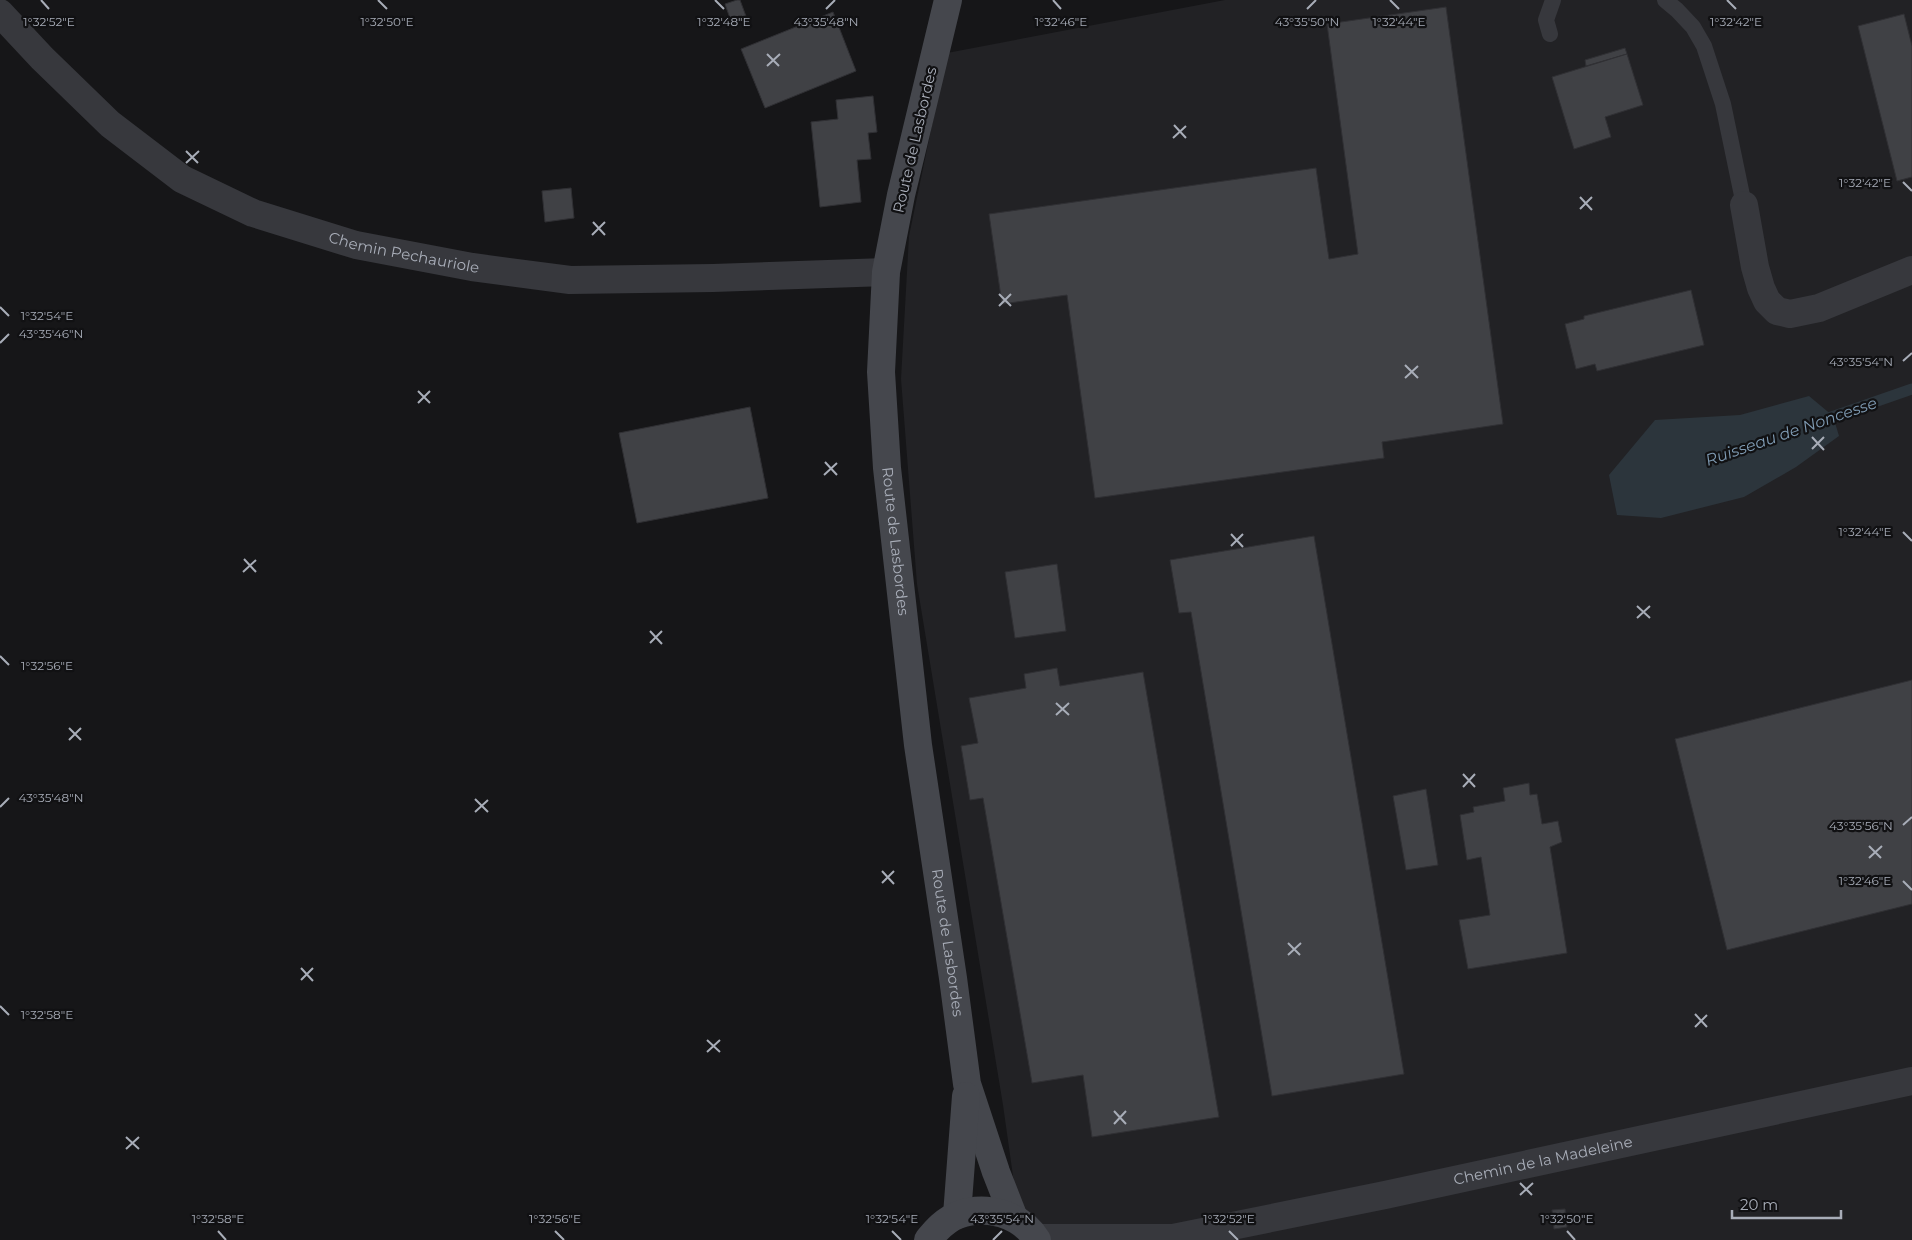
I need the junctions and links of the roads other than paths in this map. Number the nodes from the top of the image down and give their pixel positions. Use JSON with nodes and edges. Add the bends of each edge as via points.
{"nodes":[{"id":1,"x":948,"y":0,"type":"edge"},
{"id":2,"x":1554,"y":0,"type":"edge"},
{"id":3,"x":1665,"y":0,"type":"edge"},
{"id":4,"x":0,"y":13,"type":"edge"},
{"id":5,"x":1550,"y":34,"type":"dead end"},
{"id":6,"x":1744,"y":205,"type":"joint"},
{"id":7,"x":1912,"y":270,"type":"edge"},
{"id":8,"x":886,"y":272,"type":"junction"},
{"id":9,"x":1912,"y":1081,"type":"edge"},
{"id":10,"x":967,"y":1084,"type":"junction"},
{"id":11,"x":957,"y":1215,"type":"junction"},
{"id":12,"x":1014,"y":1218,"type":"junction"},
{"id":13,"x":1037,"y":1239,"type":"edge"},
{"id":14,"x":1170,"y":1239,"type":"edge"},
{"id":15,"x":928,"y":1240,"type":"edge"}],
"edges":[{"from":1,"to":8,"type":"street","name":"Route de Lasbordes"},
{"from":2,"to":5,"type":"lane","via":[[1546,20]]},
{"from":3,"to":6,"type":"lane","via":[[1693,27],[1704,46],[1723,104]]},
{"from":4,"to":8,"type":"street","name":"Chemin Pechauriole","via":[[110,124],[182,179],[253,212],[356,245],[472,267],[570,280]]},
{"from":6,"to":7,"type":"street","via":[[1761,288],[1777,311],[1790,314],[1819,308]]},
{"from":8,"to":10,"type":"street","name":"Route de Lasbordes","via":[[881,372],[886,468],[918,745]]},
{"from":9,"to":14,"type":"street","name":"Chemin de la Madeleine"},
{"from":10,"to":11,"type":"street","name":"Route de Lasbordes"},
{"from":10,"to":12,"type":"street","name":"Route de Lasbordes"},
{"from":11,"to":12,"type":"street","via":[[976,1210],[996,1211]]},
{"from":11,"to":15,"type":"street","via":[[940,1226]]},
{"from":12,"to":13,"type":"street"},
{"from":13,"to":14,"type":"street","name":"Chemin de la Madeleine"}]}
